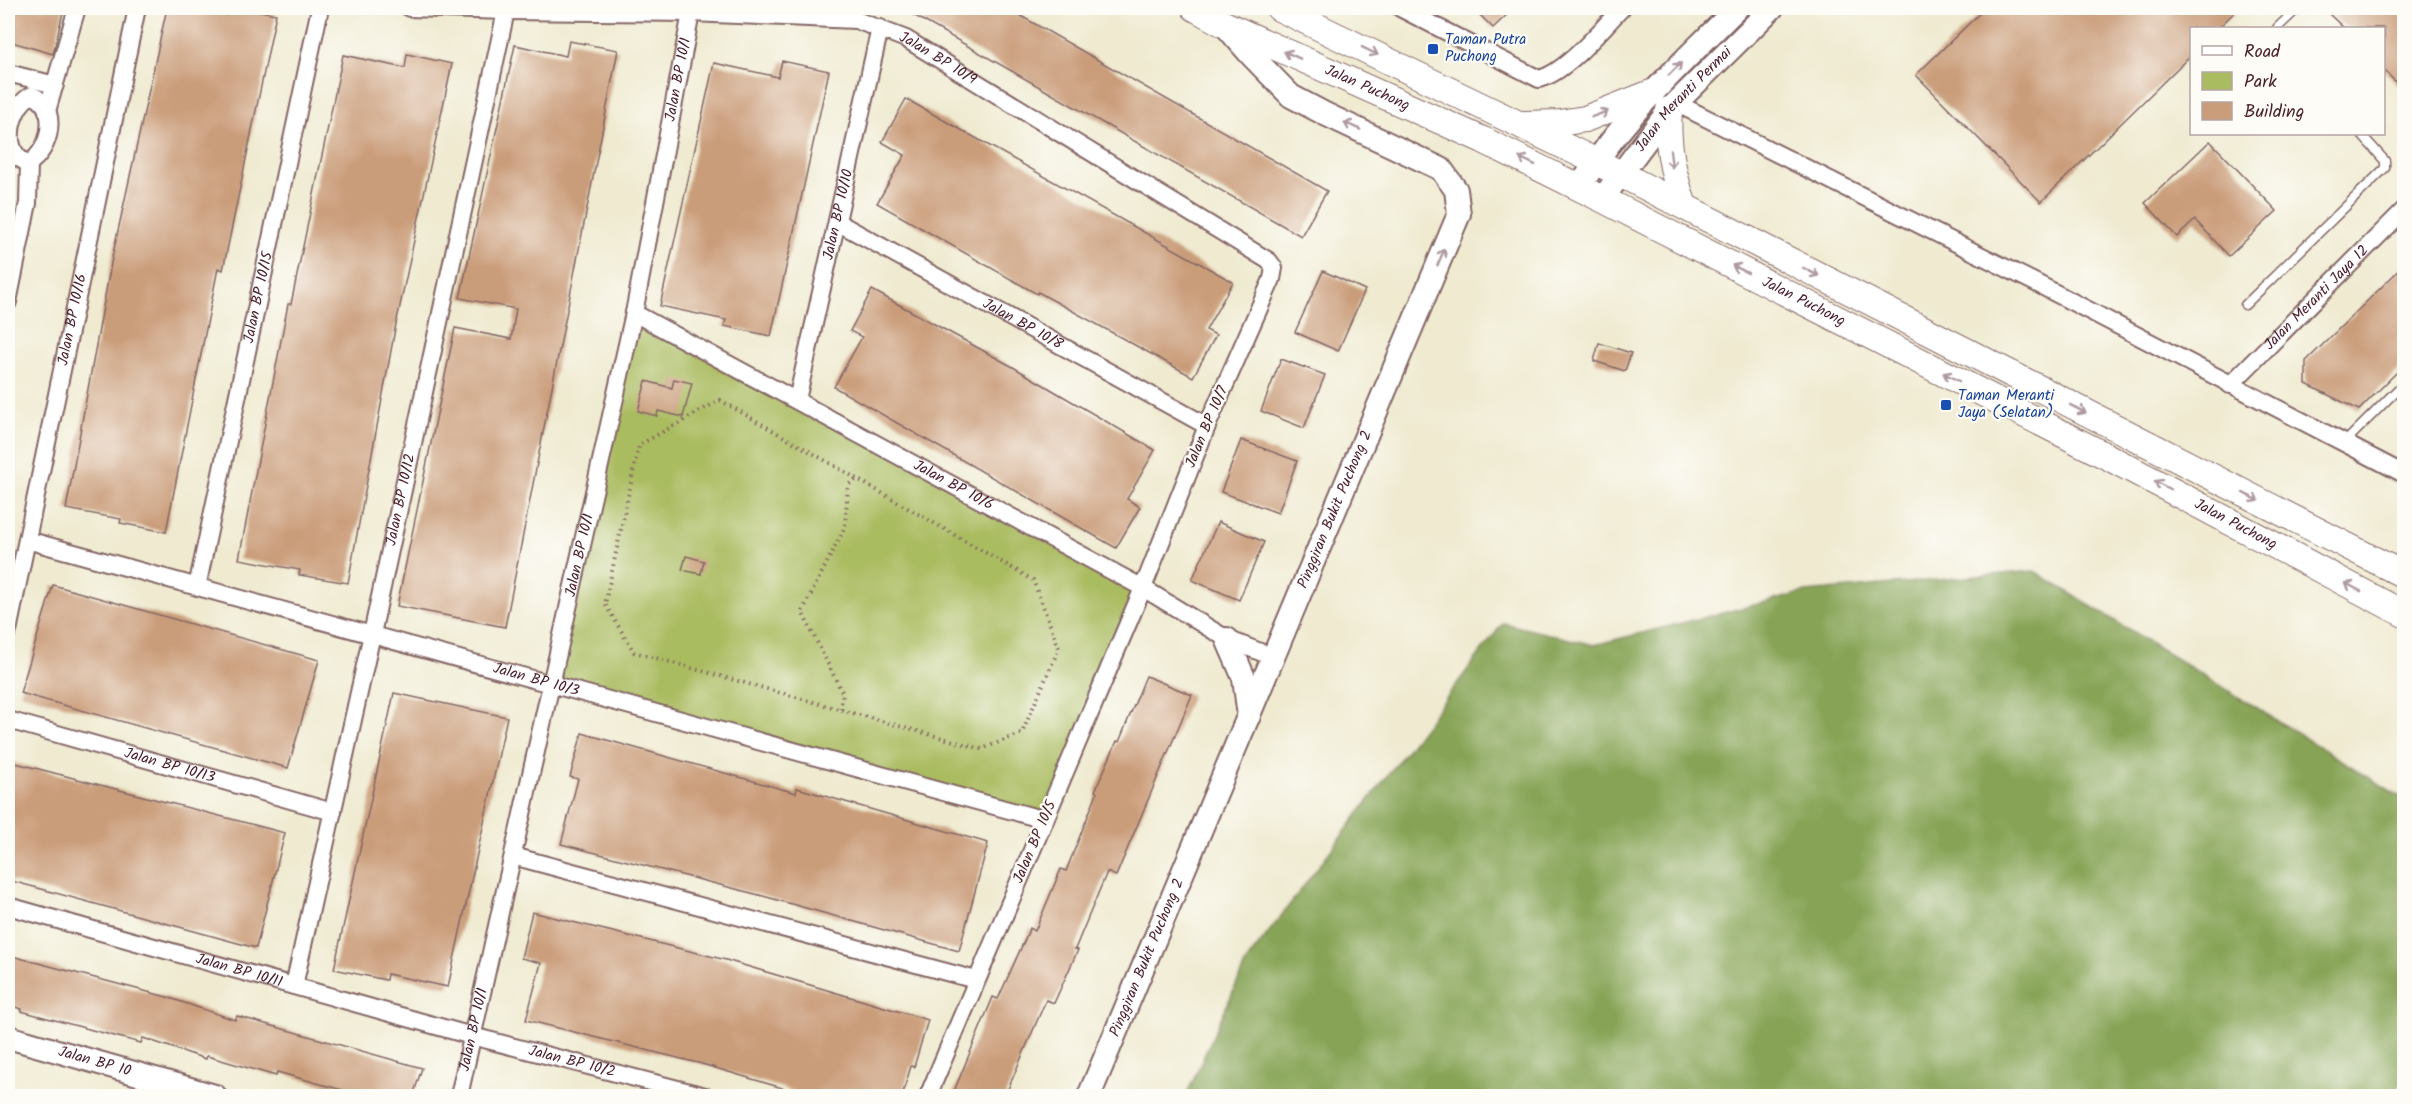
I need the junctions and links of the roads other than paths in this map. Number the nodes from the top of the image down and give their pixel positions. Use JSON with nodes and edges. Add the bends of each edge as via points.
{"nodes":[{"id":1,"x":77,"y":8,"type":"edge"},
{"id":2,"x":137,"y":8,"type":"edge"},
{"id":3,"x":320,"y":8,"type":"edge"},
{"id":4,"x":409,"y":8,"type":"edge"},
{"id":5,"x":1195,"y":8,"type":"edge"},
{"id":6,"x":1400,"y":8,"type":"edge"},
{"id":7,"x":1622,"y":8,"type":"edge"},
{"id":8,"x":1737,"y":8,"type":"edge"},
{"id":9,"x":1772,"y":8,"type":"edge"},
{"id":10,"x":2298,"y":8,"type":"edge"},
{"id":11,"x":1288,"y":10,"type":"edge"},
{"id":12,"x":506,"y":11,"type":"junction"},
{"id":13,"x":691,"y":13,"type":"junction"},
{"id":14,"x":1224,"y":24,"type":"junction"},
{"id":15,"x":2278,"y":27,"type":"edge"},
{"id":16,"x":880,"y":28,"type":"junction"},
{"id":17,"x":8,"y":73,"type":"edge"},
{"id":18,"x":55,"y":85,"type":"junction"},
{"id":19,"x":1665,"y":102,"type":"junction"},
{"id":20,"x":47,"y":111,"type":"junction"},
{"id":21,"x":1521,"y":124,"type":"junction"},
{"id":22,"x":2362,"y":135,"type":"edge"},
{"id":23,"x":10,"y":146,"type":"edge"},
{"id":24,"x":1595,"y":161,"type":"junction"},
{"id":25,"x":29,"y":163,"type":"junction"},
{"id":26,"x":1619,"y":173,"type":"junction"},
{"id":27,"x":1580,"y":187,"type":"junction"},
{"id":28,"x":1602,"y":198,"type":"junction"},
{"id":29,"x":1684,"y":206,"type":"junction"},
{"id":30,"x":2404,"y":210,"type":"edge"},
{"id":31,"x":837,"y":222,"type":"junction"},
{"id":32,"x":1274,"y":268,"type":"joint"},
{"id":33,"x":8,"y":302,"type":"edge"},
{"id":34,"x":2245,"y":305,"type":"dead end"},
{"id":35,"x":634,"y":313,"type":"junction"},
{"id":36,"x":2404,"y":383,"type":"edge"},
{"id":37,"x":2230,"y":385,"type":"junction"},
{"id":38,"x":797,"y":400,"type":"junction"},
{"id":39,"x":1207,"y":426,"type":"junction"},
{"id":40,"x":2344,"y":443,"type":"junction"},
{"id":41,"x":2404,"y":474,"type":"edge"},
{"id":42,"x":27,"y":540,"type":"junction"},
{"id":43,"x":2404,"y":575,"type":"edge"},
{"id":44,"x":198,"y":587,"type":"junction"},
{"id":45,"x":1143,"y":588,"type":"junction"},
{"id":46,"x":2404,"y":614,"type":"edge"},
{"id":47,"x":8,"y":631,"type":"edge"},
{"id":48,"x":372,"y":634,"type":"junction"},
{"id":49,"x":1227,"y":639,"type":"junction"},
{"id":50,"x":1273,"y":657,"type":"junction"},
{"id":51,"x":551,"y":684,"type":"junction"},
{"id":52,"x":1249,"y":717,"type":"junction"},
{"id":53,"x":8,"y":720,"type":"edge"},
{"id":54,"x":333,"y":812,"type":"junction"},
{"id":55,"x":1045,"y":820,"type":"junction"},
{"id":56,"x":513,"y":856,"type":"junction"},
{"id":57,"x":8,"y":906,"type":"edge"},
{"id":58,"x":976,"y":980,"type":"junction"},
{"id":59,"x":294,"y":986,"type":"junction"},
{"id":60,"x":8,"y":1036,"type":"edge"},
{"id":61,"x":472,"y":1036,"type":"junction"},
{"id":62,"x":215,"y":1096,"type":"edge"},
{"id":63,"x":459,"y":1096,"type":"edge"},
{"id":64,"x":705,"y":1096,"type":"edge"},
{"id":65,"x":928,"y":1096,"type":"edge"},
{"id":66,"x":1089,"y":1096,"type":"edge"}],
"edges":[{"from":1,"to":18,"type":"street"},
{"from":2,"to":42,"type":"street","name":"Jalan BP 10/16"},
{"from":3,"to":44,"type":"street","name":"Jalan BP 10/15"},
{"from":4,"to":12,"type":"street","name":"Jalan BP 10/9"},
{"from":5,"to":14,"type":"main road","name":"Jalan Puchong"},
{"from":6,"to":7,"type":"street","via":[[1539,79],[1551,76],[1563,66]]},
{"from":19,"to":8,"type":"street","one_way":true},
{"from":9,"to":19,"type":"street","name":"Jalan Meranti Permai"},
{"from":10,"to":15,"type":"lane"},
{"from":11,"to":21,"type":"main road","name":"Jalan Puchong","one_way":true},
{"from":12,"to":13,"type":"street","name":"Jalan BP 10/9"},
{"from":12,"to":48,"type":"street","name":"Jalan BP 10/12"},
{"from":13,"to":16,"type":"street","name":"Jalan BP 10/9","via":[[856,20]]},
{"from":13,"to":35,"type":"street","name":"Jalan BP 10/1"},
{"from":27,"to":14,"type":"main road","name":"Jalan Puchong","one_way":true},
{"from":50,"to":14,"type":"street","name":"Pinggiran Bukit Puchong 2","one_way":true,"via":[[1459,214],[1456,190],[1441,169],[1291,96]]},
{"from":16,"to":31,"type":"street","name":"Jalan BP 10/10"},
{"from":16,"to":32,"type":"street","name":"Jalan BP 10/9","via":[[906,39],[1269,261]]},
{"from":17,"to":18,"type":"street"},
{"from":18,"to":20,"type":"street"},
{"from":21,"to":19,"type":"main road","one_way":true,"via":[[1560,123]]},
{"from":19,"to":24,"type":"street"},
{"from":19,"to":26,"type":"street","name":"Jalan Meranti Permai"},
{"from":19,"to":29,"type":"main road","one_way":true,"via":[[1672,170]]},
{"from":19,"to":37,"type":"street","via":[[2036,283]]},
{"from":20,"to":23,"type":"street","via":[[32,95],[20,105],[12,125]]},
{"from":20,"to":25,"type":"street","via":[[48,136],[37,158]]},
{"from":21,"to":24,"type":"main road","name":"Jalan Puchong"},
{"from":22,"to":34,"type":"lane","via":[[2385,161],[2385,168]]},
{"from":23,"to":25,"type":"street","via":[[20,160]]},
{"from":24,"to":26,"type":"main road","name":"Jalan Puchong"},
{"from":24,"to":27,"type":"street"},
{"from":25,"to":33,"type":"street","via":[[28,203]]},
{"from":26,"to":28,"type":"street","name":"Jalan Meranti Permai"},
{"from":26,"to":29,"type":"main road","name":"Jalan Puchong"},
{"from":27,"to":28,"type":"main road","name":"Jalan Puchong"},
{"from":46,"to":28,"type":"main road","name":"Jalan Puchong","one_way":true,"via":[[2110,458]]},
{"from":29,"to":43,"type":"main road","name":"Jalan Puchong","one_way":true},
{"from":30,"to":37,"type":"street","name":"Jalan Meranti Jaya 12"},
{"from":31,"to":38,"type":"street","name":"Jalan BP 10/10"},
{"from":31,"to":39,"type":"street","name":"Jalan BP 10/8"},
{"from":32,"to":39,"type":"street","name":"Jalan BP 10/7"},
{"from":35,"to":38,"type":"street","name":"Jalan BP 10/6"},
{"from":35,"to":51,"type":"street","name":"Jalan BP 10/1"},
{"from":36,"to":40,"type":"lane"},
{"from":37,"to":40,"type":"street"},
{"from":38,"to":45,"type":"street","name":"Jalan BP 10/6"},
{"from":39,"to":45,"type":"street","name":"Jalan BP 10/7"},
{"from":40,"to":41,"type":"street"},
{"from":42,"to":44,"type":"street","name":"Jalan BP 10/3"},
{"from":42,"to":47,"type":"street","name":"Jalan BP 10/16"},
{"from":44,"to":48,"type":"street","name":"Jalan BP 10/3"},
{"from":45,"to":49,"type":"street","name":"Jalan BP 10/6"},
{"from":45,"to":55,"type":"street","name":"Jalan BP 10/5"},
{"from":48,"to":51,"type":"street","name":"Jalan BP 10/3"},
{"from":48,"to":54,"type":"street","name":"Jalan BP 10/12"},
{"from":49,"to":50,"type":"street","name":"Jalan BP 10/6"},
{"from":49,"to":52,"type":"street","via":[[1244,678]]},
{"from":50,"to":52,"type":"street","name":"Pinggiran Bukit Puchong 2"},
{"from":51,"to":55,"type":"street","name":"Jalan BP 10/3"},
{"from":51,"to":56,"type":"street","name":"Jalan BP 10/1"},
{"from":52,"to":66,"type":"street","name":"Pinggiran Bukit Puchong 2"},
{"from":53,"to":54,"type":"street","name":"Jalan BP 10/13"},
{"from":54,"to":59,"type":"street","name":"Jalan BP 10/12"},
{"from":55,"to":58,"type":"street","name":"Jalan BP 10/5"},
{"from":56,"to":58,"type":"street"},
{"from":56,"to":61,"type":"street","name":"Jalan BP 10/1"},
{"from":57,"to":59,"type":"street","name":"Jalan BP 10/11"},
{"from":58,"to":65,"type":"street","name":"Jalan BP 10/5"},
{"from":59,"to":61,"type":"street","name":"Jalan BP 10/11"},
{"from":60,"to":62,"type":"street","name":"Jalan BP 10"},
{"from":61,"to":63,"type":"street","name":"Jalan BP 10/1"},
{"from":61,"to":64,"type":"street","name":"Jalan BP 10/2"}]}
